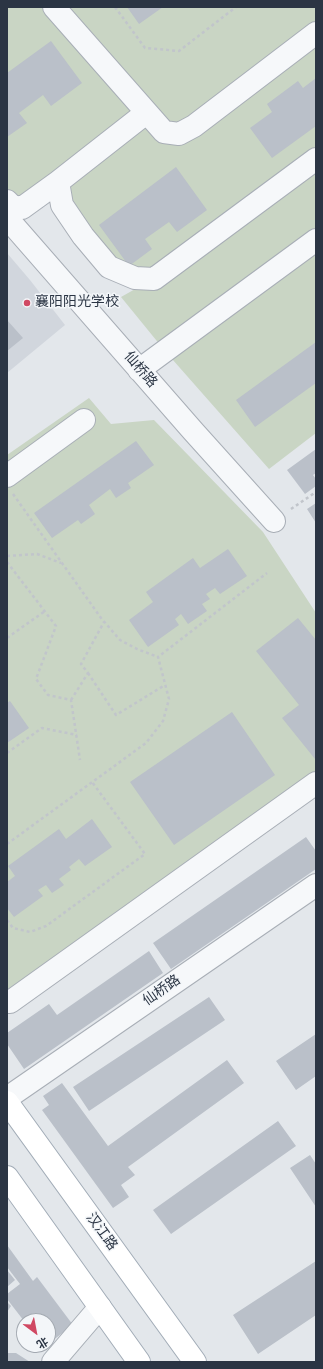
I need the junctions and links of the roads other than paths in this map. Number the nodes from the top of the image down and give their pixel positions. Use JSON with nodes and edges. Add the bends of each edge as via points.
{"nodes":[{"id":1,"x":54,"y":7,"type":"edge"},
{"id":2,"x":316,"y":33,"type":"edge"},
{"id":3,"x":146,"y":113,"type":"junction"},
{"id":4,"x":316,"y":159,"type":"edge"},
{"id":5,"x":58,"y":182,"type":"junction"},
{"id":6,"x":7,"y":201,"type":"edge"},
{"id":7,"x":7,"y":218,"type":"edge"},
{"id":8,"x":316,"y":240,"type":"edge"},
{"id":9,"x":139,"y":370,"type":"junction"},
{"id":10,"x":84,"y":420,"type":"dead end"},
{"id":11,"x":9,"y":484,"type":"edge"},
{"id":12,"x":274,"y":521,"type":"road end"},
{"id":13,"x":316,"y":783,"type":"edge"},
{"id":14,"x":316,"y":885,"type":"edge"},
{"id":15,"x":7,"y":1002,"type":"edge"},
{"id":16,"x":7,"y":1098,"type":"edge"},
{"id":17,"x":7,"y":1102,"type":"edge"},
{"id":18,"x":7,"y":1177,"type":"edge"},
{"id":19,"x":100,"y":1307,"type":"junction"},
{"id":20,"x":52,"y":1362,"type":"edge"},
{"id":21,"x":139,"y":1362,"type":"edge"},
{"id":22,"x":195,"y":1362,"type":"edge"}],
"edges":[{"from":1,"to":3,"type":"street"},
{"from":2,"to":3,"type":"street","via":[[194,126],[179,134],[164,132]]},
{"from":3,"to":5,"type":"street"},
{"from":4,"to":5,"type":"street","via":[[154,279],[135,278],[109,267],[62,205]]},
{"from":5,"to":6,"type":"street","via":[[22,208],[12,206]]},
{"from":7,"to":9,"type":"street","name":"仙桥路"},
{"from":8,"to":9,"type":"street"},
{"from":9,"to":12,"type":"street","name":"仙桥路"},
{"from":10,"to":11,"type":"street"},
{"from":13,"to":15,"type":"street","via":[[98,940]]},
{"from":14,"to":16,"type":"street","name":"仙桥路"},
{"from":17,"to":22,"type":"main road","name":"汉江路"},
{"from":18,"to":19,"type":"main road"},
{"from":19,"to":20,"type":"street"},
{"from":19,"to":21,"type":"main road"}]}
